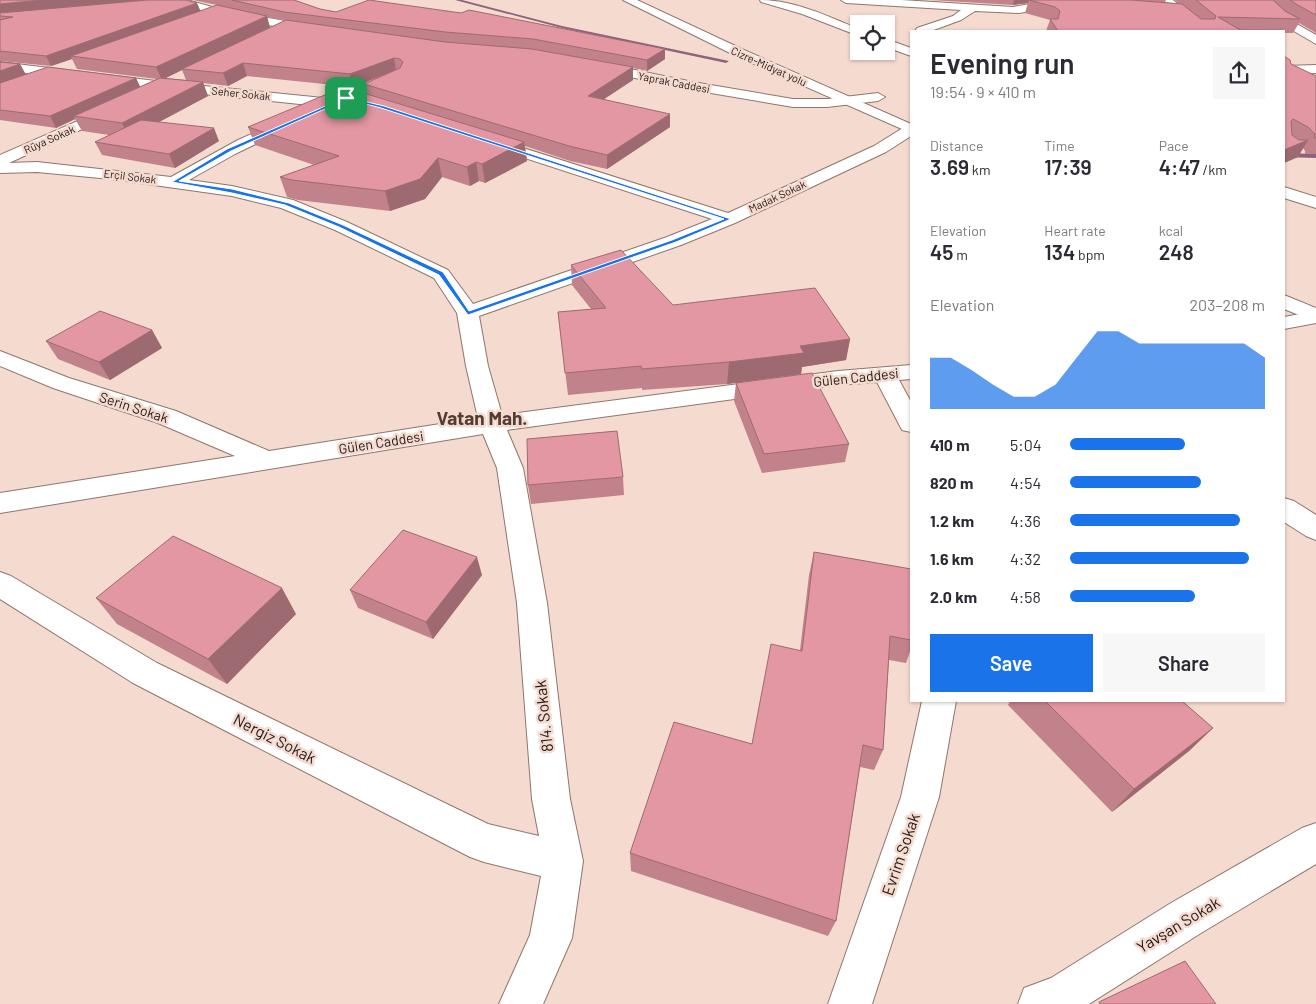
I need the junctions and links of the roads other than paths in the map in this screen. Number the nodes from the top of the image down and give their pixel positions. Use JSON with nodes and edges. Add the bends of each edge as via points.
{"nodes":[{"id":1,"x":628,"y":0,"type":"edge"},
{"id":2,"x":765,"y":0,"type":"edge"},
{"id":3,"x":846,"y":0,"type":"edge"},
{"id":4,"x":1166,"y":0,"type":"edge"},
{"id":5,"x":1259,"y":0,"type":"edge"},
{"id":6,"x":881,"y":1,"type":"edge"},
{"id":7,"x":173,"y":2,"type":"edge"},
{"id":8,"x":1068,"y":4,"type":"edge"},
{"id":9,"x":972,"y":8,"type":"junction"},
{"id":10,"x":991,"y":9,"type":"junction"},
{"id":11,"x":1158,"y":10,"type":"edge"},
{"id":12,"x":220,"y":12,"type":"junction"},
{"id":13,"x":1178,"y":12,"type":"junction"},
{"id":14,"x":201,"y":18,"type":"edge"},
{"id":15,"x":1033,"y":21,"type":"edge"},
{"id":16,"x":1284,"y":21,"type":"junction"},
{"id":17,"x":1308,"y":22,"type":"edge"},
{"id":18,"x":287,"y":26,"type":"junction"},
{"id":19,"x":850,"y":29,"type":"edge"},
{"id":20,"x":924,"y":30,"type":"edge"},
{"id":21,"x":1202,"y":30,"type":"edge"},
{"id":22,"x":332,"y":33,"type":"edge"},
{"id":23,"x":270,"y":35,"type":"edge"},
{"id":24,"x":905,"y":39,"type":"dead end"},
{"id":25,"x":1316,"y":40,"type":"edge"},
{"id":26,"x":895,"y":42,"type":"edge"},
{"id":27,"x":895,"y":46,"type":"edge"},
{"id":28,"x":910,"y":52,"type":"edge"},
{"id":29,"x":81,"y":62,"type":"edge"},
{"id":30,"x":580,"y":63,"type":"edge"},
{"id":31,"x":0,"y":66,"type":"edge"},
{"id":32,"x":1316,"y":69,"type":"edge"},
{"id":33,"x":1285,"y":71,"type":"edge"},
{"id":34,"x":54,"y":72,"type":"junction"},
{"id":35,"x":1285,"y":72,"type":"edge"},
{"id":36,"x":190,"y":73,"type":"edge"},
{"id":37,"x":397,"y":76,"type":"edge"},
{"id":38,"x":27,"y":82,"type":"edge"},
{"id":39,"x":1308,"y":84,"type":"edge"},
{"id":40,"x":164,"y":86,"type":"junction"},
{"id":41,"x":860,"y":89,"type":"dead end"},
{"id":42,"x":138,"y":98,"type":"edge"},
{"id":43,"x":340,"y":101,"type":"junction"},
{"id":44,"x":850,"y":102,"type":"junction"},
{"id":45,"x":373,"y":104,"type":"edge"},
{"id":46,"x":121,"y":106,"type":"edge"},
{"id":47,"x":910,"y":129,"type":"edge"},
{"id":48,"x":910,"y":130,"type":"edge"},
{"id":49,"x":476,"y":137,"type":"edge"},
{"id":50,"x":0,"y":161,"type":"edge"},
{"id":51,"x":0,"y":168,"type":"edge"},
{"id":52,"x":175,"y":182,"type":"junction"},
{"id":53,"x":1285,"y":192,"type":"edge"},
{"id":54,"x":1316,"y":203,"type":"edge"},
{"id":55,"x":729,"y":219,"type":"junction"},
{"id":56,"x":1285,"y":283,"type":"edge"},
{"id":57,"x":1316,"y":297,"type":"edge"},
{"id":58,"x":1285,"y":300,"type":"edge"},
{"id":59,"x":468,"y":313,"type":"junction"},
{"id":60,"x":1316,"y":316,"type":"edge"},
{"id":61,"x":1285,"y":323,"type":"edge"},
{"id":62,"x":0,"y":358,"type":"edge"},
{"id":63,"x":910,"y":372,"type":"edge"},
{"id":64,"x":884,"y":374,"type":"junction"},
{"id":65,"x":910,"y":422,"type":"edge"},
{"id":66,"x":492,"y":424,"type":"junction"},
{"id":67,"x":267,"y":460,"type":"junction"},
{"id":68,"x":0,"y":503,"type":"edge"},
{"id":69,"x":1285,"y":509,"type":"edge"},
{"id":70,"x":1316,"y":529,"type":"edge"},
{"id":71,"x":0,"y":584,"type":"edge"},
{"id":72,"x":939,"y":702,"type":"edge"},
{"id":73,"x":1316,"y":842,"type":"edge"},
{"id":74,"x":563,"y":861,"type":"junction"},
{"id":75,"x":521,"y":1004,"type":"edge"},
{"id":76,"x":850,"y":1004,"type":"edge"},
{"id":77,"x":1040,"y":1004,"type":"edge"}],
"edges":[{"from":1,"to":44,"type":"main road","name":"Cizre-Midyat yolu"},
{"from":2,"to":19,"type":"main road"},
{"from":3,"to":6,"type":"main road"},
{"from":4,"to":13,"type":"main road"},
{"from":5,"to":16,"type":"main road"},
{"from":6,"to":9,"type":"main road"},
{"from":7,"to":12,"type":"main road"},
{"from":8,"to":10,"type":"main road","via":[[1051,3],[1026,10]]},
{"from":9,"to":10,"type":"main road"},
{"from":9,"to":20,"type":"main road","via":[[957,18]]},
{"from":10,"to":15,"type":"main road"},
{"from":11,"to":13,"type":"main road"},
{"from":12,"to":14,"type":"main road"},
{"from":12,"to":18,"type":"main road"},
{"from":13,"to":21,"type":"main road"},
{"from":16,"to":17,"type":"main road"},
{"from":16,"to":25,"type":"main road"},
{"from":18,"to":22,"type":"main road"},
{"from":18,"to":23,"type":"main road"},
{"from":24,"to":26,"type":"main road"},
{"from":27,"to":28,"type":"main road"},
{"from":29,"to":34,"type":"main road"},
{"from":30,"to":44,"type":"main road","name":"Yaprak Caddesi","via":[[763,99],[794,103]]},
{"from":31,"to":34,"type":"main road","name":"Seher Sokak"},
{"from":32,"to":33,"type":"main road"},
{"from":34,"to":38,"type":"main road"},
{"from":34,"to":40,"type":"main road","name":"Seher Sokak"},
{"from":35,"to":39,"type":"main road"},
{"from":36,"to":40,"type":"main road"},
{"from":37,"to":43,"type":"main road"},
{"from":40,"to":42,"type":"main road"},
{"from":40,"to":43,"type":"main road","name":"Seher Sokak"},
{"from":41,"to":44,"type":"main road","name":"Yaprak Caddesi","via":[[882,99]]},
{"from":43,"to":45,"type":"main road","name":"Seher Sokak"},
{"from":43,"to":52,"type":"main road","via":[[229,150]]},
{"from":44,"to":47,"type":"main road","name":"Cizre-Midyat yolu"},
{"from":46,"to":50,"type":"main road","name":"Rüya Sokak"},
{"from":48,"to":55,"type":"main road","name":"Madak Sokak","via":[[880,149]]},
{"from":49,"to":55,"type":"main road"},
{"from":51,"to":52,"type":"main road","name":"Erçil Sokak","via":[[37,167]]},
{"from":52,"to":59,"type":"main road","name":"Erçil Sokak","via":[[287,204],[341,226],[441,274]]},
{"from":53,"to":54,"type":"main road"},
{"from":55,"to":59,"type":"main road","name":"Madak Sokak"},
{"from":56,"to":57,"type":"main road"},
{"from":58,"to":60,"type":"main road"},
{"from":59,"to":66,"type":"main road","name":"Erçil Sokak"},
{"from":60,"to":61,"type":"main road"},
{"from":62,"to":67,"type":"main road","name":"Serin Sokak","via":[[60,383],[167,417]]},
{"from":63,"to":64,"type":"main road","name":"Gülen Caddesi"},
{"from":64,"to":65,"type":"main road"},
{"from":64,"to":66,"type":"main road","name":"Gülen Caddesi"},
{"from":66,"to":67,"type":"main road","name":"Gülen Caddesi"},
{"from":66,"to":74,"type":"main road","name":"814. Sokak","via":[[510,468],[532,603],[551,799]]},
{"from":67,"to":68,"type":"main road","name":"Gülen Caddesi"},
{"from":69,"to":70,"type":"main road"},
{"from":71,"to":74,"type":"main road","name":"Nergiz Sokak","via":[[145,673],[484,843]]},
{"from":72,"to":76,"type":"main road","name":"Evrim Sokak","via":[[920,796]]},
{"from":73,"to":77,"type":"main road","name":"Yavşan Sokak","via":[[1186,918],[1066,994]]},
{"from":74,"to":75,"type":"main road","name":"814. Sokak","via":[[551,938]]}]}
